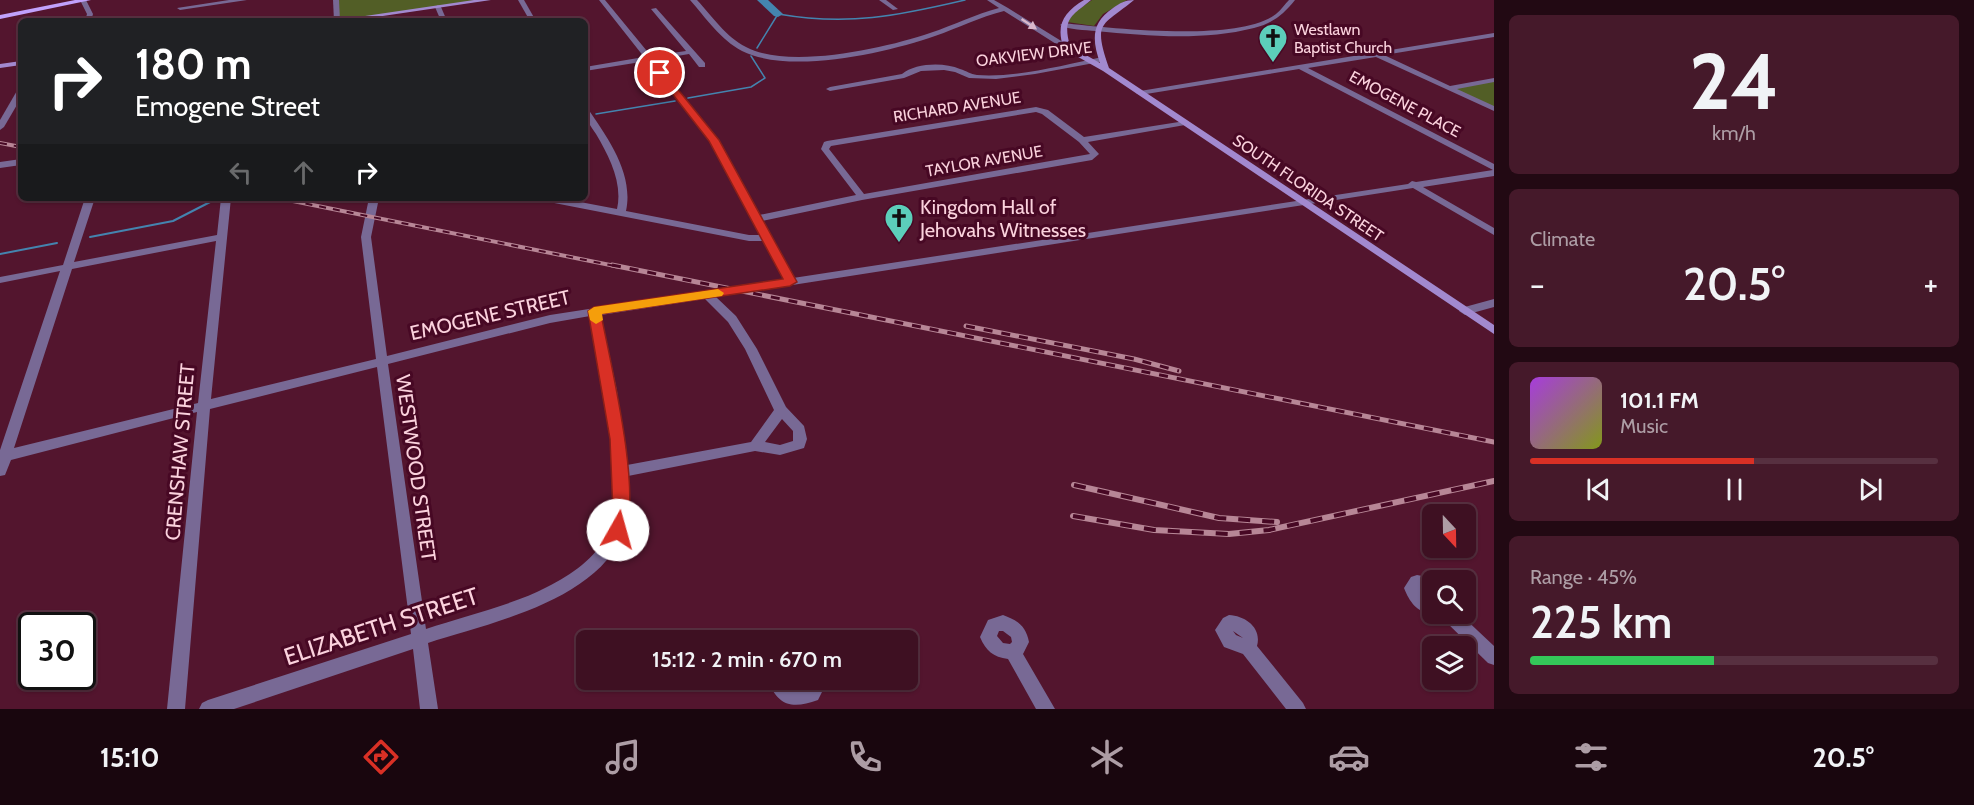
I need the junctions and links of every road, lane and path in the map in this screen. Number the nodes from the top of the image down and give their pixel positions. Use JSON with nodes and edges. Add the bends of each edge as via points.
{"nodes":[{"id":1,"x":84,"y":0,"type":"edge"},
{"id":2,"x":183,"y":0,"type":"edge"},
{"id":3,"x":244,"y":0,"type":"edge"},
{"id":4,"x":336,"y":0,"type":"edge"},
{"id":5,"x":488,"y":0,"type":"edge"},
{"id":6,"x":520,"y":0,"type":"edge"},
{"id":7,"x":602,"y":0,"type":"edge"},
{"id":8,"x":693,"y":0,"type":"edge"},
{"id":9,"x":882,"y":0,"type":"edge"},
{"id":10,"x":990,"y":0,"type":"edge"},
{"id":11,"x":1088,"y":0,"type":"edge"},
{"id":12,"x":1131,"y":0,"type":"edge"},
{"id":13,"x":1292,"y":0,"type":"edge"},
{"id":14,"x":438,"y":7,"type":"junction"},
{"id":15,"x":654,"y":9,"type":"dead end"},
{"id":16,"x":895,"y":9,"type":"dead end"},
{"id":17,"x":1006,"y":9,"type":"junction"},
{"id":18,"x":0,"y":17,"type":"edge"},
{"id":19,"x":89,"y":18,"type":"edge"},
{"id":20,"x":336,"y":18,"type":"edge"},
{"id":21,"x":362,"y":18,"type":"edge"},
{"id":22,"x":443,"y":18,"type":"edge"},
{"id":23,"x":531,"y":18,"type":"edge"},
{"id":24,"x":1063,"y":25,"type":"junction"},
{"id":25,"x":1097,"y":29,"type":"junction"},
{"id":26,"x":1494,"y":35,"type":"edge"},
{"id":27,"x":1067,"y":47,"type":"junction"},
{"id":28,"x":691,"y":52,"type":"junction"},
{"id":29,"x":1377,"y":54,"type":"junction"},
{"id":30,"x":649,"y":59,"type":"junction"},
{"id":31,"x":1102,"y":59,"type":"junction"},
{"id":32,"x":1090,"y":62,"type":"junction"},
{"id":33,"x":18,"y":63,"type":"edge"},
{"id":34,"x":702,"y":65,"type":"dead end"},
{"id":35,"x":0,"y":66,"type":"edge"},
{"id":36,"x":1301,"y":67,"type":"junction"},
{"id":37,"x":588,"y":69,"type":"edge"},
{"id":38,"x":1106,"y":69,"type":"junction"},
{"id":39,"x":1494,"y":80,"type":"edge"},
{"id":40,"x":1449,"y":88,"type":"junction"},
{"id":41,"x":830,"y":89,"type":"dead end"},
{"id":42,"x":1140,"y":93,"type":"junction"},
{"id":43,"x":18,"y":96,"type":"edge"},
{"id":44,"x":1494,"y":108,"type":"edge"},
{"id":45,"x":588,"y":115,"type":"edge"},
{"id":46,"x":1185,"y":123,"type":"junction"},
{"id":47,"x":0,"y":127,"type":"edge"},
{"id":48,"x":1082,"y":140,"type":"junction"},
{"id":49,"x":18,"y":162,"type":"edge"},
{"id":50,"x":0,"y":165,"type":"edge"},
{"id":51,"x":1494,"y":168,"type":"edge"},
{"id":52,"x":1494,"y":173,"type":"edge"},
{"id":53,"x":1412,"y":184,"type":"junction"},
{"id":54,"x":862,"y":197,"type":"junction"},
{"id":55,"x":89,"y":201,"type":"edge"},
{"id":56,"x":226,"y":201,"type":"edge"},
{"id":57,"x":373,"y":201,"type":"edge"},
{"id":58,"x":558,"y":201,"type":"edge"},
{"id":59,"x":1304,"y":203,"type":"junction"},
{"id":60,"x":621,"y":214,"type":"junction"},
{"id":61,"x":755,"y":219,"type":"junction"},
{"id":62,"x":1494,"y":232,"type":"edge"},
{"id":63,"x":221,"y":237,"type":"junction"},
{"id":64,"x":766,"y":238,"type":"junction"},
{"id":65,"x":66,"y":267,"type":"junction"},
{"id":66,"x":0,"y":280,"type":"edge"},
{"id":67,"x":790,"y":282,"type":"junction"},
{"id":68,"x":707,"y":294,"type":"junction"},
{"id":69,"x":1494,"y":303,"type":"edge"},
{"id":70,"x":594,"y":311,"type":"junction"},
{"id":71,"x":1465,"y":311,"type":"junction"},
{"id":72,"x":1494,"y":330,"type":"edge"},
{"id":73,"x":382,"y":361,"type":"junction"},
{"id":74,"x":204,"y":405,"type":"junction"},
{"id":75,"x":781,"y":410,"type":"junction"},
{"id":76,"x":755,"y":446,"type":"junction"},
{"id":77,"x":3,"y":456,"type":"edge"},
{"id":78,"x":0,"y":471,"type":"edge"},
{"id":79,"x":621,"y":472,"type":"junction"},
{"id":80,"x":1422,"y":583,"type":"edge"},
{"id":81,"x":1422,"y":602,"type":"edge"},
{"id":82,"x":1459,"y":624,"type":"edge"},
{"id":83,"x":420,"y":638,"type":"junction"},
{"id":84,"x":1247,"y":646,"type":"dead end"},
{"id":85,"x":1013,"y":652,"type":"dead end"},
{"id":86,"x":1494,"y":657,"type":"edge"},
{"id":87,"x":781,"y":690,"type":"edge"},
{"id":88,"x":815,"y":690,"type":"edge"},
{"id":89,"x":807,"y":703,"type":"edge"},
{"id":90,"x":176,"y":709,"type":"edge"},
{"id":91,"x":208,"y":709,"type":"edge"},
{"id":92,"x":429,"y":709,"type":"edge"},
{"id":93,"x":1046,"y":709,"type":"edge"},
{"id":94,"x":1298,"y":709,"type":"edge"}],
"edges":[{"from":1,"to":18,"type":"main road"},
{"from":1,"to":19,"type":"street"},
{"from":2,"to":3,"type":"street","via":[[179,11]]},
{"from":4,"to":20,"type":"street"},
{"from":5,"to":14,"type":"street"},
{"from":6,"to":23,"type":"street"},
{"from":7,"to":30,"type":"street"},
{"from":8,"to":17,"type":"street","via":[[747,51],[793,60],[830,57],[902,42]]},
{"from":9,"to":16,"type":"street"},
{"from":10,"to":17,"type":"street"},
{"from":11,"to":24,"type":"street","via":[[1072,10]]},
{"from":12,"to":25,"type":"street","via":[[1104,16]]},
{"from":13,"to":25,"type":"street","via":[[1277,16],[1228,30],[1177,34]]},
{"from":14,"to":21,"type":"street"},
{"from":14,"to":22,"type":"street"},
{"from":15,"to":28,"type":"street"},
{"from":17,"to":27,"type":"street","one_way":true},
{"from":24,"to":25,"type":"street"},
{"from":24,"to":27,"type":"street"},
{"from":25,"to":31,"type":"street"},
{"from":26,"to":29,"type":"street"},
{"from":27,"to":32,"type":"street","name":"SOUTH FLORIDA STREET"},
{"from":28,"to":30,"type":"street"},
{"from":28,"to":34,"type":"street"},
{"from":29,"to":36,"type":"street"},
{"from":29,"to":40,"type":"street"},
{"from":30,"to":37,"type":"street"},
{"from":30,"to":61,"type":"street","via":[[714,140]]},
{"from":31,"to":32,"type":"street","name":"OAKVIEW DRIVE"},
{"from":31,"to":38,"type":"street"},
{"from":32,"to":38,"type":"street","name":"SOUTH FLORIDA STREET"},
{"from":32,"to":41,"type":"street","name":"OAKVIEW DRIVE","via":[[1005,75],[904,76]]},
{"from":33,"to":35,"type":"street"},
{"from":36,"to":42,"type":"street"},
{"from":36,"to":51,"type":"street","name":"EMOGENE PLACE"},
{"from":38,"to":42,"type":"street","name":"SOUTH FLORIDA STREET"},
{"from":39,"to":40,"type":"street"},
{"from":40,"to":44,"type":"street"},
{"from":42,"to":46,"type":"street","name":"SOUTH FLORIDA STREET"},
{"from":43,"to":47,"type":"street"},
{"from":45,"to":60,"type":"street","via":[[602,136],[624,191],[626,202]]},
{"from":46,"to":48,"type":"street"},
{"from":46,"to":59,"type":"street","name":"SOUTH FLORIDA STREET"},
{"from":48,"to":54,"type":"street","name":"TAYLOR AVENUE","via":[[1093,150],[1092,158]]},
{"from":48,"to":54,"type":"street","name":"RICHARD AVENUE","via":[[1036,109],[827,144],[825,149]]},
{"from":49,"to":50,"type":"street"},
{"from":52,"to":53,"type":"street","name":"EMOGENE STREET"},
{"from":53,"to":59,"type":"street","name":"EMOGENE STREET"},
{"from":53,"to":62,"type":"street"},
{"from":54,"to":61,"type":"street","name":"TAYLOR AVENUE"},
{"from":55,"to":65,"type":"street"},
{"from":56,"to":63,"type":"street","name":"CRENSHAW STREET"},
{"from":57,"to":73,"type":"street","name":"WESTWOOD STREET","via":[[366,237]]},
{"from":58,"to":60,"type":"street"},
{"from":59,"to":67,"type":"street","name":"EMOGENE STREET"},
{"from":59,"to":71,"type":"street","name":"SOUTH FLORIDA STREET"},
{"from":60,"to":64,"type":"street"},
{"from":61,"to":64,"type":"street"},
{"from":63,"to":65,"type":"street"},
{"from":63,"to":74,"type":"street","name":"CRENSHAW STREET"},
{"from":64,"to":67,"type":"street"},
{"from":65,"to":66,"type":"street"},
{"from":65,"to":77,"type":"street"},
{"from":67,"to":68,"type":"street","name":"EMOGENE STREET"},
{"from":68,"to":70,"type":"street","name":"EMOGENE STREET"},
{"from":68,"to":75,"type":"street","via":[[732,319]]},
{"from":69,"to":71,"type":"street"},
{"from":70,"to":73,"type":"street","name":"EMOGENE STREET"},
{"from":70,"to":79,"type":"street","name":"ELIZABETH STREET","via":[[605,358]]},
{"from":71,"to":72,"type":"street","name":"SOUTH FLORIDA STREET"},
{"from":73,"to":74,"type":"street","name":"EMOGENE STREET"},
{"from":73,"to":83,"type":"street","name":"WESTWOOD STREET"},
{"from":74,"to":77,"type":"street","name":"EMOGENE STREET"},
{"from":74,"to":90,"type":"street","name":"CRENSHAW STREET"},
{"from":75,"to":76,"type":"street"},
{"from":75,"to":76,"type":"street","via":[[800,431],[799,444],[780,450]]},
{"from":76,"to":79,"type":"street"},
{"from":77,"to":78,"type":"street"},
{"from":79,"to":83,"type":"street","name":"ELIZABETH STREET","via":[[618,530],[593,566],[568,586],[539,599]]},
{"from":80,"to":81,"type":"street","via":[[1412,588]]},
{"from":82,"to":86,"type":"street"},
{"from":83,"to":91,"type":"street","name":"ELIZABETH STREET"},
{"from":83,"to":92,"type":"street","name":"WESTWOOD STREET"},
{"from":84,"to":94,"type":"street"},
{"from":85,"to":93,"type":"street"},
{"from":87,"to":89,"type":"street"},
{"from":88,"to":89,"type":"street"}]}
